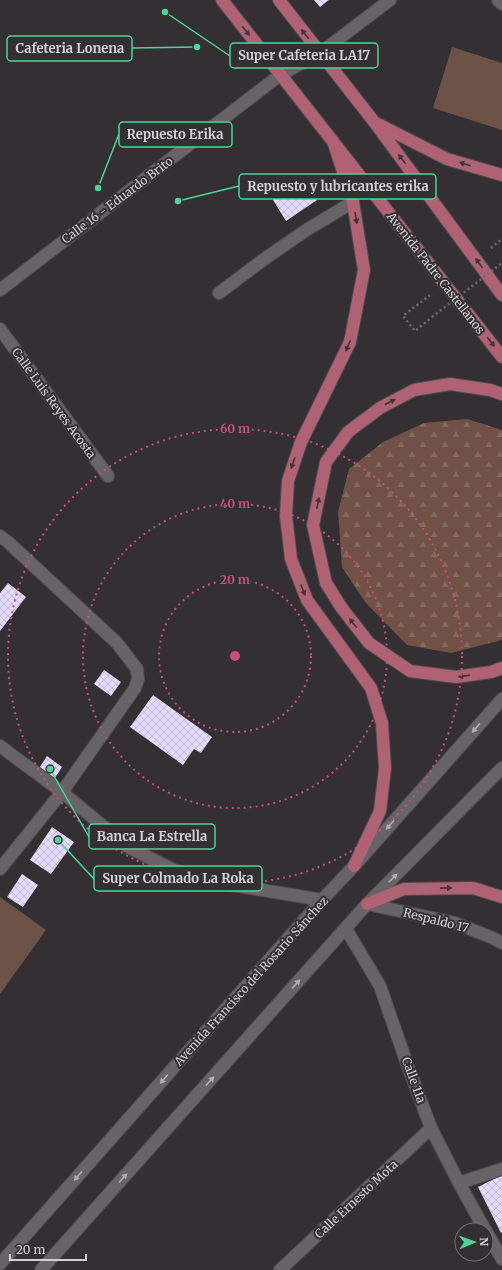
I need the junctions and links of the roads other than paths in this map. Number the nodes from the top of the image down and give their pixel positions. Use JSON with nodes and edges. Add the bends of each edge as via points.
{"nodes":[{"id":1,"x":222,"y":0,"type":"edge"},
{"id":2,"x":279,"y":0,"type":"edge"},
{"id":3,"x":390,"y":0,"type":"edge"},
{"id":4,"x":498,"y":0,"type":"edge"},
{"id":5,"x":502,"y":4,"type":"edge"},
{"id":6,"x":320,"y":53,"type":"junction"},
{"id":7,"x":280,"y":75,"type":"junction"},
{"id":8,"x":375,"y":123,"type":"junction"},
{"id":9,"x":333,"y":140,"type":"junction"},
{"id":10,"x":502,"y":176,"type":"edge"},
{"id":11,"x":353,"y":202,"type":"junction"},
{"id":12,"x":0,"y":290,"type":"edge"},
{"id":13,"x":219,"y":294,"type":"dead end"},
{"id":14,"x":502,"y":295,"type":"edge"},
{"id":15,"x":0,"y":329,"type":"edge"},
{"id":16,"x":502,"y":357,"type":"edge"},
{"id":17,"x":502,"y":394,"type":"edge"},
{"id":18,"x":108,"y":476,"type":"dead end"},
{"id":19,"x":0,"y":536,"type":"edge"},
{"id":20,"x":502,"y":668,"type":"edge"},
{"id":21,"x":502,"y":699,"type":"edge"},
{"id":22,"x":0,"y":746,"type":"edge"},
{"id":23,"x":502,"y":768,"type":"edge"},
{"id":24,"x":62,"y":792,"type":"junction"},
{"id":25,"x":354,"y":866,"type":"junction"},
{"id":26,"x":0,"y":869,"type":"edge"},
{"id":27,"x":502,"y":897,"type":"edge"},
{"id":28,"x":322,"y":900,"type":"junction"},
{"id":29,"x":367,"y":904,"type":"junction"},
{"id":30,"x":346,"y":929,"type":"junction"},
{"id":31,"x":502,"y":943,"type":"edge"},
{"id":32,"x":431,"y":1128,"type":"junction"},
{"id":33,"x":502,"y":1169,"type":"edge"},
{"id":34,"x":458,"y":1183,"type":"junction"},
{"id":35,"x":481,"y":1222,"type":"edge"},
{"id":36,"x":494,"y":1244,"type":"edge"},
{"id":37,"x":502,"y":1259,"type":"edge"},
{"id":38,"x":0,"y":1264,"type":"edge"},
{"id":39,"x":293,"y":1265,"type":"edge"},
{"id":40,"x":41,"y":1270,"type":"edge"},
{"id":41,"x":280,"y":1270,"type":"edge"}],
"edges":[{"from":1,"to":7,"type":"main road","name":"Avenida Padre Castellanos","one_way":true},
{"from":6,"to":2,"type":"main road","one_way":true},
{"from":3,"to":6,"type":"street","name":"Calle 16 - Eduardo Brito"},
{"from":4,"to":5,"type":"street"},
{"from":6,"to":7,"type":"street","name":"Calle 16 - Eduardo Brito"},
{"from":6,"to":8,"type":"main road"},
{"from":7,"to":9,"type":"main road","name":"Avenida Padre Castellanos"},
{"from":7,"to":12,"type":"street","name":"Calle 16 - Eduardo Brito"},
{"from":10,"to":8,"type":"main road","one_way":true,"via":[[447,159]]},
{"from":14,"to":8,"type":"main road","one_way":true},
{"from":9,"to":11,"type":"main road"},
{"from":9,"to":16,"type":"main road","name":"Avenida Padre Castellanos","one_way":true},
{"from":11,"to":13,"type":"street","via":[[267,257]]},
{"from":11,"to":25,"type":"main road","one_way":true,"via":[[364,270],[350,342],[301,442],[288,481],[286,516],[291,559],[307,600],[371,688],[382,723],[385,768],[380,811]]},
{"from":15,"to":18,"type":"street","name":"Calle Luis Reyes Acosta"},
{"from":20,"to":17,"type":"main road","one_way":true,"via":[[456,677],[410,671],[369,644],[326,582],[313,525],[326,462],[348,432],[380,408],[414,390],[450,384]]},
{"from":19,"to":24,"type":"street","via":[[117,644],[137,669],[138,679],[135,688]]},
{"from":21,"to":25,"type":"street","name":"Avenida Francisco del Rosario Sánchez","one_way":true},
{"from":22,"to":24,"type":"street"},
{"from":29,"to":23,"type":"street","one_way":true},
{"from":24,"to":26,"type":"street"},
{"from":24,"to":28,"type":"street","via":[[128,847],[174,870],[220,883]]},
{"from":25,"to":28,"type":"street","name":"Avenida Francisco del Rosario Sánchez"},
{"from":29,"to":27,"type":"main road","one_way":true,"via":[[404,889],[472,888]]},
{"from":28,"to":38,"type":"street","name":"Avenida Francisco del Rosario Sánchez","one_way":true},
{"from":29,"to":30,"type":"street"},
{"from":29,"to":31,"type":"street","name":"Respaldo 17","via":[[455,923]]},
{"from":30,"to":32,"type":"street","name":"Calle 11a","via":[[380,986]]},
{"from":40,"to":30,"type":"street","one_way":true},
{"from":32,"to":34,"type":"street","name":"Calle 11a"},
{"from":32,"to":39,"type":"street","name":"Calle Ernesto Mota"},
{"from":33,"to":34,"type":"street"},
{"from":34,"to":35,"type":"street","name":"Calle 11a"},
{"from":36,"to":37,"type":"street","name":"Calle 11a"},
{"from":39,"to":41,"type":"street","name":"Calle Ernesto Mota"}]}
